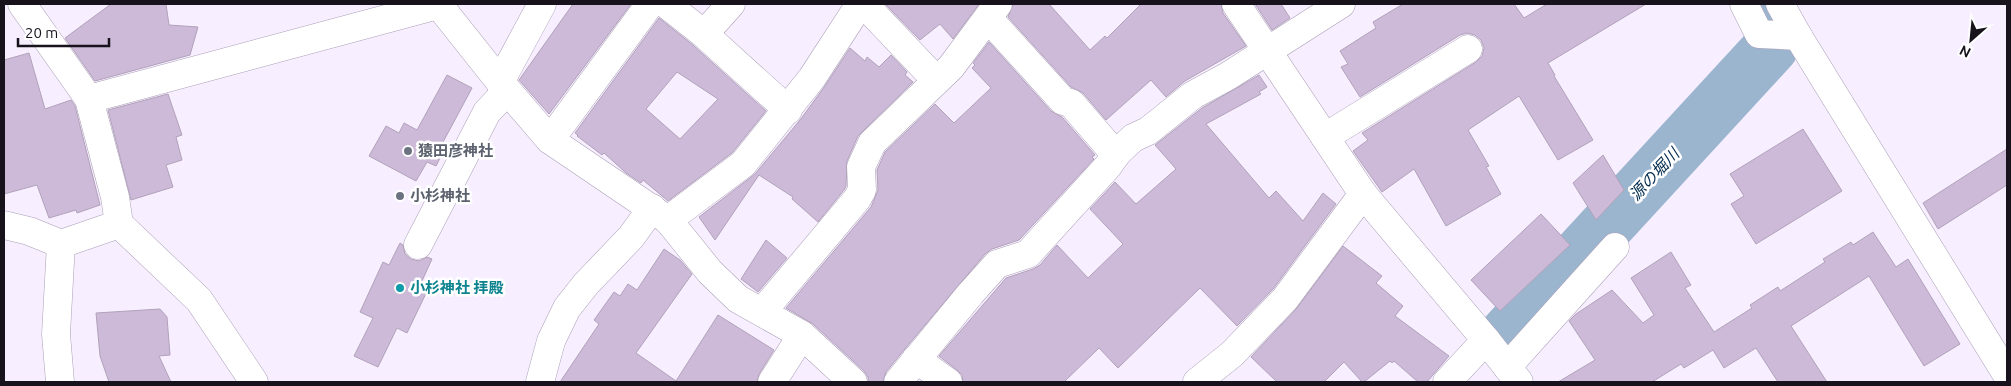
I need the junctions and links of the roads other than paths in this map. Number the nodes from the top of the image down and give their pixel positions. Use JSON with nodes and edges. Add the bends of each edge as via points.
{"nodes":[{"id":1,"x":22,"y":4,"type":"edge"},
{"id":2,"x":542,"y":4,"type":"edge"},
{"id":3,"x":731,"y":4,"type":"edge"},
{"id":4,"x":860,"y":4,"type":"edge"},
{"id":5,"x":864,"y":4,"type":"edge"},
{"id":6,"x":1236,"y":4,"type":"edge"},
{"id":7,"x":1341,"y":4,"type":"edge"},
{"id":8,"x":1744,"y":4,"type":"edge"},
{"id":9,"x":1780,"y":4,"type":"edge"},
{"id":10,"x":444,"y":6,"type":"edge"},
{"id":11,"x":656,"y":6,"type":"edge"},
{"id":12,"x":993,"y":11,"type":"edge"},
{"id":13,"x":704,"y":34,"type":"junction"},
{"id":14,"x":1798,"y":36,"type":"junction"},
{"id":15,"x":1468,"y":49,"type":"dead end"},
{"id":16,"x":1266,"y":50,"type":"junction"},
{"id":17,"x":936,"y":80,"type":"junction"},
{"id":18,"x":504,"y":87,"type":"junction"},
{"id":19,"x":89,"y":99,"type":"junction"},
{"id":20,"x":788,"y":110,"type":"junction"},
{"id":21,"x":1324,"y":137,"type":"junction"},
{"id":22,"x":550,"y":140,"type":"junction"},
{"id":23,"x":1116,"y":155,"type":"junction"},
{"id":24,"x":1363,"y":194,"type":"junction"},
{"id":25,"x":660,"y":214,"type":"junction"},
{"id":26,"x":119,"y":224,"type":"junction"},
{"id":27,"x":4,"y":225,"type":"edge"},
{"id":28,"x":61,"y":244,"type":"junction"},
{"id":29,"x":418,"y":245,"type":"dead end"},
{"id":30,"x":1615,"y":246,"type":"dead end"},
{"id":31,"x":762,"y":312,"type":"junction"},
{"id":32,"x":802,"y":335,"type":"junction"},
{"id":33,"x":1486,"y":340,"type":"junction"},
{"id":34,"x":916,"y":359,"type":"junction"},
{"id":35,"x":1513,"y":374,"type":"edge"},
{"id":36,"x":2007,"y":375,"type":"edge"},
{"id":37,"x":60,"y":382,"type":"edge"},
{"id":38,"x":254,"y":382,"type":"edge"},
{"id":39,"x":540,"y":382,"type":"edge"},
{"id":40,"x":772,"y":382,"type":"edge"},
{"id":41,"x":853,"y":382,"type":"edge"},
{"id":42,"x":898,"y":382,"type":"edge"},
{"id":43,"x":948,"y":382,"type":"edge"},
{"id":44,"x":1197,"y":382,"type":"edge"},
{"id":45,"x":1447,"y":382,"type":"edge"}],
"edges":[{"from":1,"to":19,"type":"street"},
{"from":2,"to":18,"type":"street"},
{"from":3,"to":13,"type":"street"},
{"from":4,"to":20,"type":"street"},
{"from":5,"to":17,"type":"street"},
{"from":6,"to":16,"type":"street"},
{"from":7,"to":16,"type":"street"},
{"from":8,"to":14,"type":"street","via":[[1758,34]]},
{"from":9,"to":14,"type":"street"},
{"from":10,"to":18,"type":"street"},
{"from":10,"to":19,"type":"street"},
{"from":11,"to":13,"type":"street"},
{"from":11,"to":22,"type":"street"},
{"from":12,"to":17,"type":"street","via":[[951,67]]},
{"from":12,"to":23,"type":"street","via":[[1063,101],[1071,103]]},
{"from":13,"to":20,"type":"street"},
{"from":14,"to":36,"type":"street"},
{"from":15,"to":21,"type":"street"},
{"from":16,"to":21,"type":"street"},
{"from":16,"to":23,"type":"street","via":[[1192,95],[1148,131],[1133,138]]},
{"from":17,"to":31,"type":"street","via":[[872,142],[861,167],[862,190],[857,199]]},
{"from":18,"to":22,"type":"street"},
{"from":18,"to":29,"type":"street","via":[[487,112]]},
{"from":19,"to":26,"type":"street","via":[[116,197]]},
{"from":20,"to":25,"type":"street","via":[[744,164]]},
{"from":21,"to":24,"type":"street"},
{"from":22,"to":25,"type":"street"},
{"from":23,"to":34,"type":"street","via":[[1028,254],[997,264]]},
{"from":24,"to":33,"type":"street"},
{"from":24,"to":44,"type":"street","via":[[1285,299],[1232,354]]},
{"from":25,"to":31,"type":"street","via":[[738,299]]},
{"from":25,"to":39,"type":"street","via":[[631,237],[567,308],[551,341]]},
{"from":26,"to":28,"type":"street"},
{"from":26,"to":38,"type":"street","via":[[200,300]]},
{"from":27,"to":28,"type":"street"},
{"from":28,"to":37,"type":"street","via":[[56,334]]},
{"from":30,"to":35,"type":"street"},
{"from":31,"to":32,"type":"street"},
{"from":32,"to":40,"type":"street"},
{"from":32,"to":41,"type":"street"},
{"from":33,"to":35,"type":"street"},
{"from":33,"to":45,"type":"street"},
{"from":34,"to":42,"type":"street"},
{"from":34,"to":43,"type":"street"}]}
